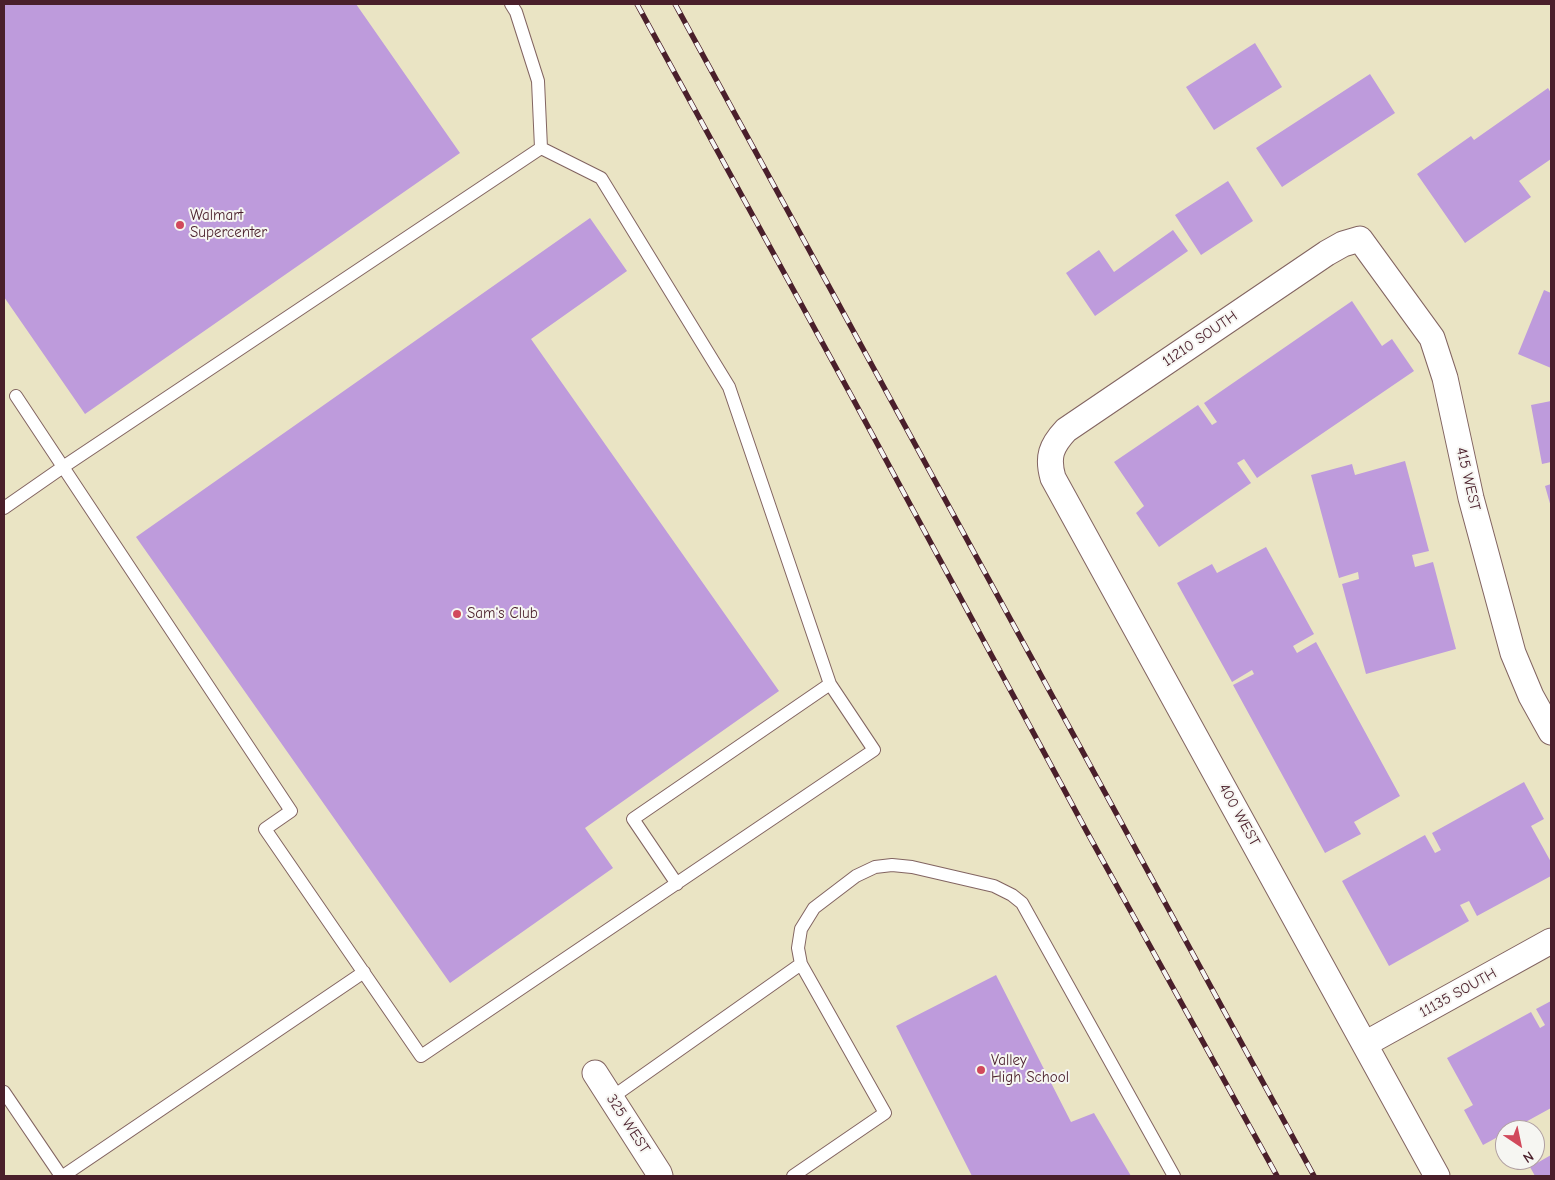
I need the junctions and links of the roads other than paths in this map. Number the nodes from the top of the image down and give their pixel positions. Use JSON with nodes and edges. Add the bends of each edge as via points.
{"nodes":[{"id":1,"x":511,"y":4,"type":"edge"},
{"id":2,"x":541,"y":148,"type":"junction"},
{"id":3,"x":1360,"y":239,"type":"joint"},
{"id":4,"x":16,"y":396,"type":"dead end"},
{"id":5,"x":1051,"y":453,"type":"joint"},
{"id":6,"x":63,"y":467,"type":"junction"},
{"id":7,"x":4,"y":508,"type":"edge"},
{"id":8,"x":830,"y":684,"type":"junction"},
{"id":9,"x":1551,"y":732,"type":"edge"},
{"id":10,"x":677,"y":884,"type":"junction"},
{"id":11,"x":1551,"y":941,"type":"edge"},
{"id":12,"x":801,"y":964,"type":"junction"},
{"id":13,"x":364,"y":972,"type":"junction"},
{"id":14,"x":1365,"y":1044,"type":"junction"},
{"id":15,"x":595,"y":1073,"type":"dead end"},
{"id":16,"x":4,"y":1092,"type":"edge"},
{"id":17,"x":611,"y":1098,"type":"junction"},
{"id":18,"x":62,"y":1176,"type":"edge"},
{"id":19,"x":660,"y":1176,"type":"edge"},
{"id":20,"x":793,"y":1176,"type":"edge"},
{"id":21,"x":1174,"y":1176,"type":"edge"},
{"id":22,"x":1437,"y":1176,"type":"edge"}],
"edges":[{"from":1,"to":2,"type":"lane","via":[[538,81]]},
{"from":2,"to":6,"type":"lane"},
{"from":2,"to":8,"type":"lane","via":[[601,178],[728,387]]},
{"from":3,"to":5,"type":"street","name":"11210 SOUTH","via":[[1328,253],[1066,430]]},
{"from":3,"to":9,"type":"street","name":"415 WEST","via":[[1432,338],[1446,378],[1471,498],[1512,653]]},
{"from":4,"to":6,"type":"lane"},
{"from":5,"to":14,"type":"street","name":"400 WEST","via":[[1049,465],[1057,485]]},
{"from":6,"to":7,"type":"lane"},
{"from":6,"to":13,"type":"lane","via":[[291,811],[265,829]]},
{"from":8,"to":10,"type":"lane","via":[[633,819]]},
{"from":8,"to":10,"type":"lane","via":[[874,750]]},
{"from":10,"to":13,"type":"lane","via":[[421,1056]]},
{"from":11,"to":14,"type":"street","name":"11135 SOUTH"},
{"from":12,"to":17,"type":"lane"},
{"from":12,"to":20,"type":"lane","via":[[885,1113]]},
{"from":12,"to":21,"type":"lane","via":[[798,948],[801,929],[814,908],[856,876],[875,867],[912,866],[994,886],[1012,895],[1031,917]]},
{"from":13,"to":18,"type":"lane"},
{"from":14,"to":22,"type":"street","name":"400 WEST"},
{"from":15,"to":17,"type":"street","name":"325 WEST"},
{"from":16,"to":18,"type":"lane"},
{"from":17,"to":19,"type":"street","name":"325 WEST"}]}
